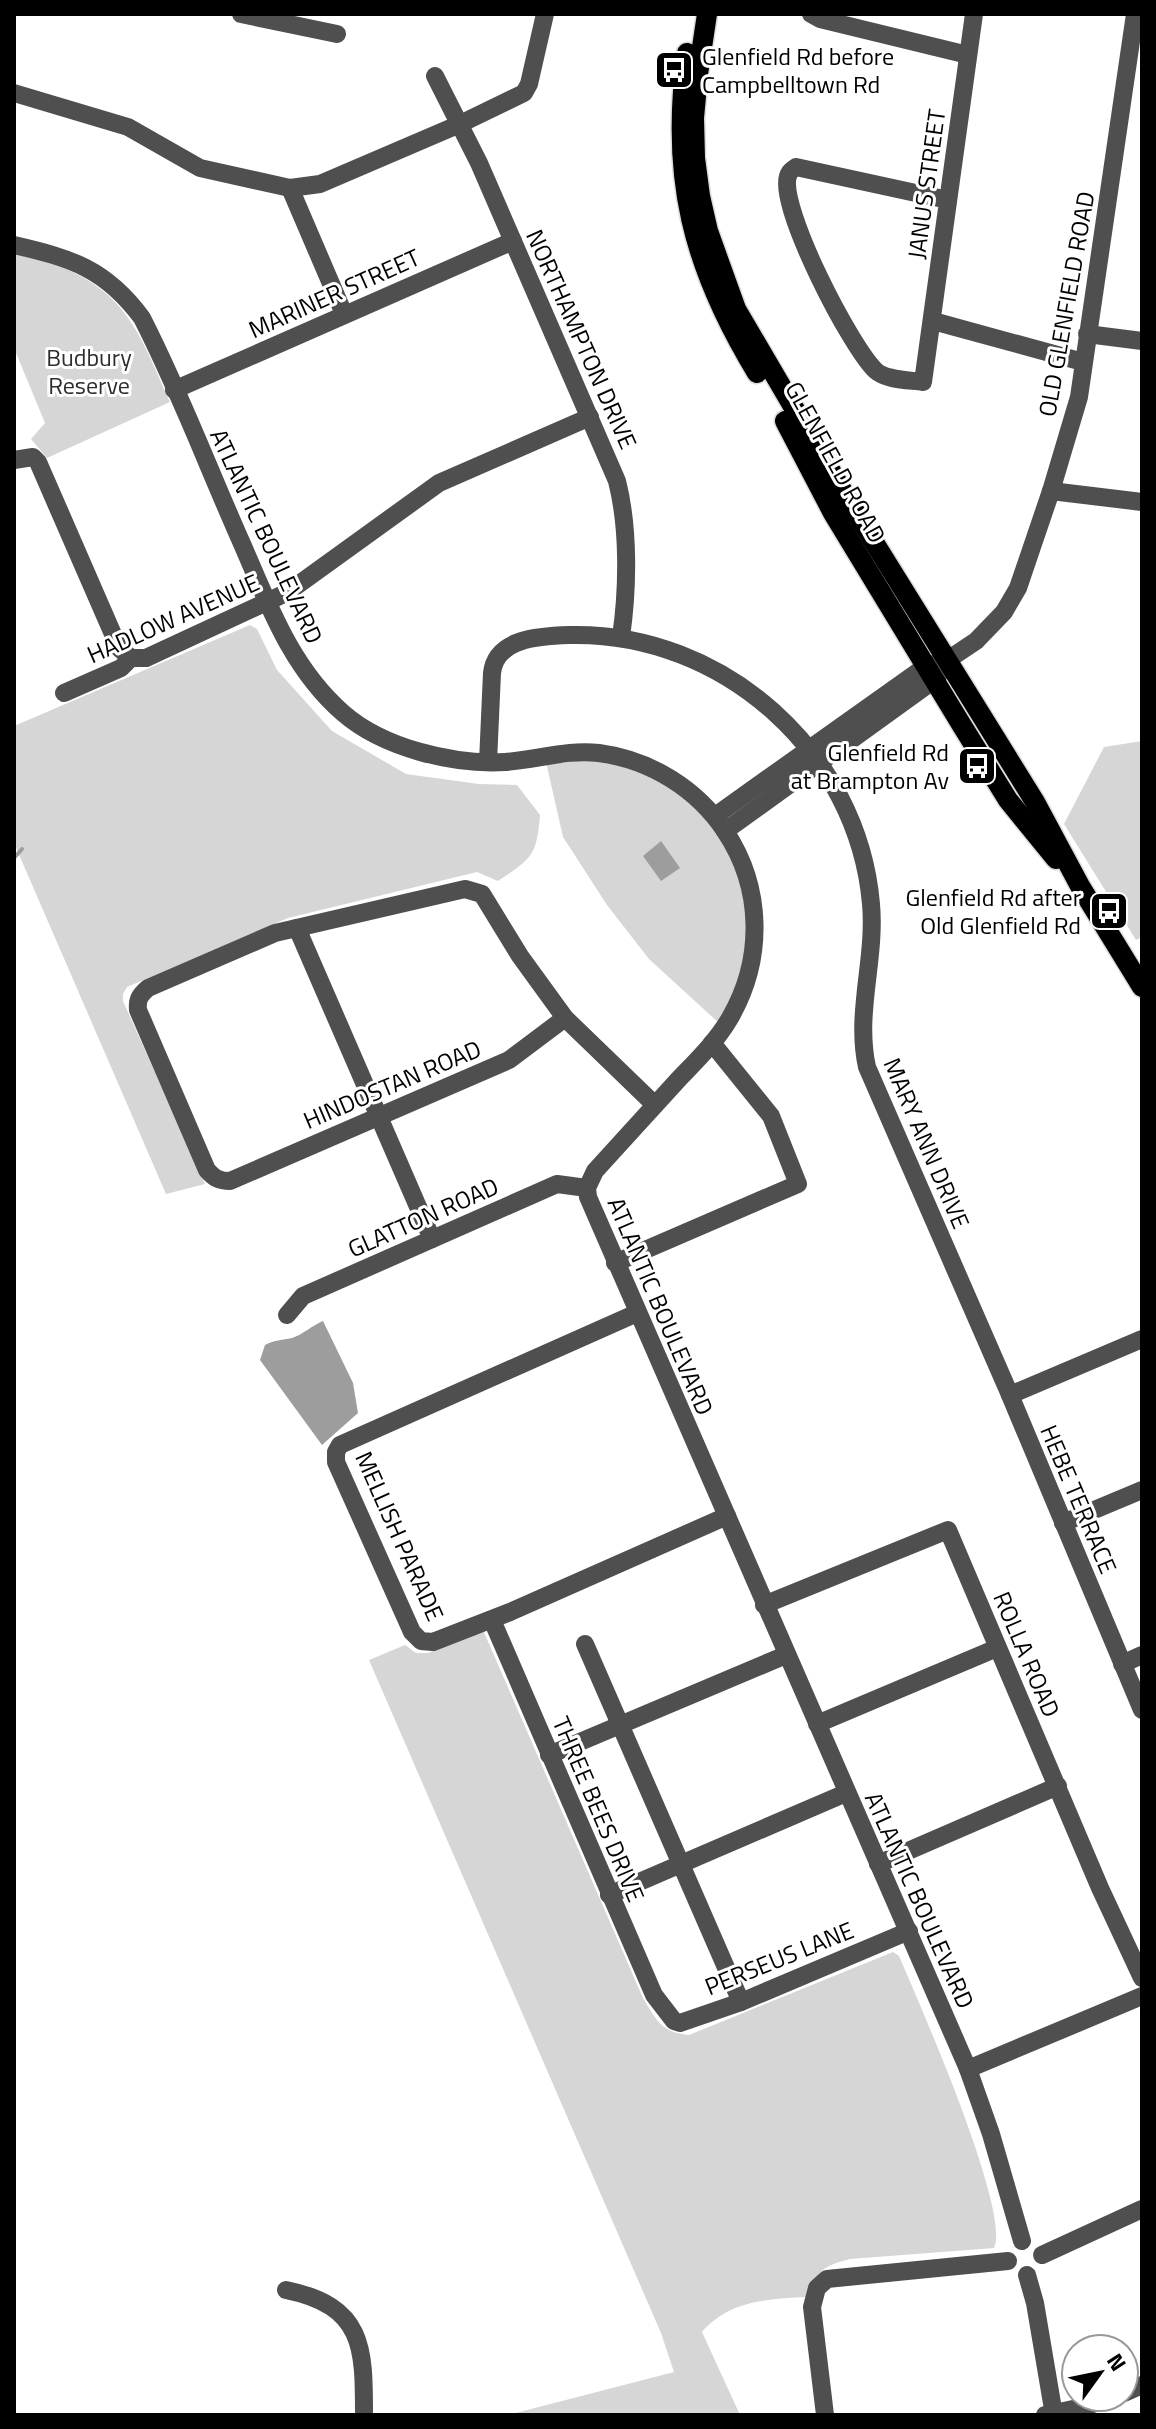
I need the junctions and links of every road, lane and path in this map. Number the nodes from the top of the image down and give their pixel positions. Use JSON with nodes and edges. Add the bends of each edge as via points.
{"nodes":[{"id":1,"x":241,"y":14,"type":"edge"},
{"id":2,"x":545,"y":14,"type":"edge"},
{"id":3,"x":693,"y":14,"type":"edge"},
{"id":4,"x":707,"y":14,"type":"edge"},
{"id":5,"x":811,"y":14,"type":"edge"},
{"id":6,"x":974,"y":14,"type":"edge"},
{"id":7,"x":1135,"y":14,"type":"edge"},
{"id":8,"x":337,"y":34,"type":"dead end"},
{"id":9,"x":968,"y":55,"type":"junction"},
{"id":10,"x":435,"y":76,"type":"dead end"},
{"id":11,"x":14,"y":93,"type":"edge"},
{"id":12,"x":460,"y":124,"type":"junction"},
{"id":13,"x":290,"y":188,"type":"junction"},
{"id":14,"x":948,"y":200,"type":"junction"},
{"id":15,"x":513,"y":241,"type":"junction"},
{"id":16,"x":14,"y":245,"type":"edge"},
{"id":17,"x":344,"y":314,"type":"junction"},
{"id":18,"x":933,"y":321,"type":"junction"},
{"id":19,"x":1087,"y":334,"type":"junction"},
{"id":20,"x":1142,"y":341,"type":"edge"},
{"id":21,"x":1083,"y":362,"type":"junction"},
{"id":22,"x":174,"y":390,"type":"junction"},
{"id":23,"x":590,"y":417,"type":"junction"},
{"id":24,"x":14,"y":460,"type":"edge"},
{"id":25,"x":1051,"y":491,"type":"junction"},
{"id":26,"x":1142,"y":502,"type":"edge"},
{"id":27,"x":267,"y":602,"type":"junction"},
{"id":28,"x":621,"y":637,"type":"junction"},
{"id":29,"x":131,"y":658,"type":"junction"},
{"id":30,"x":946,"y":661,"type":"junction"},
{"id":31,"x":930,"y":673,"type":"junction"},
{"id":32,"x":64,"y":693,"type":"dead end"},
{"id":33,"x":815,"y":755,"type":"junction"},
{"id":34,"x":488,"y":762,"type":"junction"},
{"id":35,"x":720,"y":823,"type":"junction"},
{"id":36,"x":1080,"y":886,"type":"junction"},
{"id":37,"x":297,"y":928,"type":"junction"},
{"id":38,"x":1142,"y":987,"type":"edge"},
{"id":39,"x":565,"y":1018,"type":"junction"},
{"id":40,"x":712,"y":1043,"type":"junction"},
{"id":41,"x":655,"y":1105,"type":"junction"},
{"id":42,"x":378,"y":1117,"type":"junction"},
{"id":43,"x":587,"y":1188,"type":"junction"},
{"id":44,"x":432,"y":1239,"type":"junction"},
{"id":45,"x":615,"y":1263,"type":"junction"},
{"id":46,"x":637,"y":1313,"type":"junction"},
{"id":47,"x":287,"y":1315,"type":"dead end"},
{"id":48,"x":1142,"y":1339,"type":"edge"},
{"id":49,"x":1010,"y":1395,"type":"junction"},
{"id":50,"x":1142,"y":1490,"type":"edge"},
{"id":51,"x":727,"y":1516,"type":"junction"},
{"id":52,"x":1063,"y":1523,"type":"junction"},
{"id":53,"x":764,"y":1605,"type":"junction"},
{"id":54,"x":492,"y":1620,"type":"junction"},
{"id":55,"x":585,"y":1644,"type":"dead end"},
{"id":56,"x":997,"y":1648,"type":"junction"},
{"id":57,"x":786,"y":1655,"type":"junction"},
{"id":58,"x":1142,"y":1655,"type":"edge"},
{"id":59,"x":1122,"y":1664,"type":"junction"},
{"id":60,"x":1142,"y":1710,"type":"edge"},
{"id":61,"x":817,"y":1724,"type":"junction"},
{"id":62,"x":621,"y":1725,"type":"junction"},
{"id":63,"x":549,"y":1755,"type":"junction"},
{"id":64,"x":1058,"y":1786,"type":"junction"},
{"id":65,"x":846,"y":1793,"type":"junction"},
{"id":66,"x":878,"y":1864,"type":"junction"},
{"id":67,"x":682,"y":1865,"type":"junction"},
{"id":68,"x":609,"y":1895,"type":"junction"},
{"id":69,"x":909,"y":1931,"type":"junction"},
{"id":70,"x":1142,"y":1978,"type":"edge"},
{"id":71,"x":1142,"y":1996,"type":"edge"},
{"id":72,"x":741,"y":2002,"type":"junction"},
{"id":73,"x":668,"y":2015,"type":"joint"},
{"id":74,"x":968,"y":2069,"type":"junction"},
{"id":75,"x":1142,"y":2209,"type":"edge"},
{"id":76,"x":1022,"y":2241,"type":"junction"},
{"id":77,"x":1042,"y":2255,"type":"junction"},
{"id":78,"x":1008,"y":2261,"type":"junction"},
{"id":79,"x":1027,"y":2275,"type":"junction"},
{"id":80,"x":286,"y":2290,"type":"dead end"},
{"id":81,"x":1051,"y":2414,"type":"edge"},
{"id":82,"x":364,"y":2415,"type":"edge"},
{"id":83,"x":825,"y":2415,"type":"edge"}],
"edges":[{"from":1,"to":8,"type":"street"},
{"from":2,"to":12,"type":"street","via":[[524,93]]},
{"from":3,"to":31,"type":"main road","name":"GLENFIELD ROAD","via":[[681,97],[680,155],[691,225],[707,277],[833,513]]},
{"from":4,"to":30,"type":"main road","name":"GLENFIELD ROAD","via":[[695,104],[695,158],[702,208],[721,275],[782,390]]},
{"from":5,"to":9,"type":"street"},
{"from":6,"to":9,"type":"street","name":"JANUS STREET"},
{"from":7,"to":19,"type":"street","name":"OLD GLENFIELD ROAD"},
{"from":9,"to":14,"type":"street","name":"JANUS STREET"},
{"from":10,"to":12,"type":"street","name":"NORTHAMPTON DRIVE"},
{"from":11,"to":13,"type":"street","via":[[128,127],[200,168]]},
{"from":12,"to":13,"type":"street","via":[[320,184]]},
{"from":12,"to":15,"type":"street","name":"NORTHAMPTON DRIVE"},
{"from":13,"to":17,"type":"street"},
{"from":14,"to":18,"type":"street","name":"JANUS STREET"},
{"from":14,"to":18,"type":"street","name":"JANUS STREET","via":[[796,167],[787,179],[792,212],[820,280],[877,372],[923,382]]},
{"from":15,"to":17,"type":"street","name":"MARINER STREET"},
{"from":15,"to":23,"type":"street","name":"NORTHAMPTON DRIVE"},
{"from":16,"to":22,"type":"street","name":"ATLANTIC BOULEVARD","via":[[74,261],[114,286],[142,318]]},
{"from":17,"to":22,"type":"street","name":"MARINER STREET"},
{"from":18,"to":21,"type":"street"},
{"from":19,"to":20,"type":"street"},
{"from":19,"to":21,"type":"street","name":"OLD GLENFIELD ROAD"},
{"from":21,"to":25,"type":"street","name":"OLD GLENFIELD ROAD","via":[[1079,397]]},
{"from":22,"to":27,"type":"street","name":"ATLANTIC BOULEVARD"},
{"from":23,"to":27,"type":"street","name":"HADLOW AVENUE","via":[[439,483]]},
{"from":23,"to":28,"type":"street","name":"NORTHAMPTON DRIVE","via":[[621,498]]},
{"from":24,"to":29,"type":"street","via":[[33,457],[43,470],[119,648]]},
{"from":25,"to":26,"type":"street"},
{"from":25,"to":30,"type":"street","name":"OLD GLENFIELD ROAD","via":[[1018,588],[1004,612],[976,641]]},
{"from":27,"to":29,"type":"street","name":"HADLOW AVENUE","via":[[146,658]]},
{"from":27,"to":34,"type":"street","name":"ATLANTIC BOULEVARD","via":[[296,659],[345,715],[408,748]]},
{"from":28,"to":33,"type":"street","name":"MARY ANN DRIVE","via":[[722,674],[774,710]]},
{"from":28,"to":34,"type":"street","name":"MARY ANN DRIVE","via":[[543,637],[500,652],[492,673]]},
{"from":29,"to":32,"type":"street","name":"HADLOW AVENUE","via":[[121,668]]},
{"from":30,"to":31,"type":"street"},
{"from":30,"to":36,"type":"main road","name":"GLENFIELD ROAD","via":[[1035,802]]},
{"from":31,"to":33,"type":"street"},
{"from":31,"to":36,"type":"main road","name":"GLENFIELD ROAD","via":[[1008,800]]},
{"from":33,"to":35,"type":"street"},
{"from":33,"to":49,"type":"street","name":"MARY ANN DRIVE","via":[[858,838],[870,890],[862,1043],[867,1067]]},
{"from":34,"to":35,"type":"street","name":"ATLANTIC BOULEVARD","via":[[569,752],[620,758],[674,780]]},
{"from":35,"to":40,"type":"street","name":"ATLANTIC BOULEVARD","via":[[751,884],[754,944],[743,992]]},
{"from":36,"to":38,"type":"main road","name":"GLENFIELD ROAD"},
{"from":37,"to":39,"type":"street","via":[[474,890],[482,894]]},
{"from":37,"to":42,"type":"street"},
{"from":37,"to":42,"type":"street","name":"HINDOSTAN ROAD","via":[[148,988],[137,1002],[138,1010],[214,1178],[230,1181]]},
{"from":39,"to":41,"type":"street"},
{"from":39,"to":42,"type":"street","name":"HINDOSTAN ROAD","via":[[509,1060]]},
{"from":40,"to":41,"type":"street","name":"ATLANTIC BOULEVARD"},
{"from":40,"to":45,"type":"street","via":[[771,1116],[798,1184]]},
{"from":41,"to":43,"type":"street","name":"ATLANTIC BOULEVARD","via":[[595,1171]]},
{"from":42,"to":44,"type":"street"},
{"from":43,"to":44,"type":"street","name":"GLATTON ROAD","via":[[557,1184]]},
{"from":43,"to":45,"type":"street","name":"ATLANTIC BOULEVARD"},
{"from":44,"to":47,"type":"street","name":"GLATTON ROAD","via":[[303,1296]]},
{"from":45,"to":46,"type":"street","name":"ATLANTIC BOULEVARD"},
{"from":46,"to":51,"type":"street","name":"ATLANTIC BOULEVARD"},
{"from":46,"to":54,"type":"street","name":"MELLISH PARADE","via":[[340,1445],[336,1452],[412,1632],[421,1641],[433,1642]]},
{"from":48,"to":49,"type":"street"},
{"from":49,"to":52,"type":"street","name":"HEBE TERRACE"},
{"from":50,"to":52,"type":"street"},
{"from":51,"to":53,"type":"street","name":"ATLANTIC BOULEVARD"},
{"from":51,"to":54,"type":"street","name":"MELLISH PARADE"},
{"from":52,"to":59,"type":"street","name":"HEBE TERRACE"},
{"from":53,"to":56,"type":"street","name":"ROLLA ROAD","via":[[948,1530]]},
{"from":53,"to":57,"type":"street","name":"ATLANTIC BOULEVARD"},
{"from":54,"to":63,"type":"street","name":"THREE BEES DRIVE"},
{"from":55,"to":62,"type":"street"},
{"from":56,"to":61,"type":"street"},
{"from":56,"to":64,"type":"street","name":"ROLLA ROAD"},
{"from":57,"to":61,"type":"street","name":"ATLANTIC BOULEVARD"},
{"from":57,"to":62,"type":"street"},
{"from":58,"to":59,"type":"street"},
{"from":59,"to":60,"type":"street","name":"HEBE TERRACE"},
{"from":61,"to":65,"type":"street","name":"ATLANTIC BOULEVARD"},
{"from":62,"to":63,"type":"street"},
{"from":62,"to":67,"type":"street"},
{"from":63,"to":68,"type":"street","name":"THREE BEES DRIVE"},
{"from":64,"to":66,"type":"street"},
{"from":64,"to":70,"type":"street","name":"ROLLA ROAD"},
{"from":65,"to":66,"type":"street","name":"ATLANTIC BOULEVARD"},
{"from":65,"to":67,"type":"street"},
{"from":66,"to":69,"type":"street","name":"ATLANTIC BOULEVARD"},
{"from":67,"to":68,"type":"street"},
{"from":67,"to":72,"type":"street"},
{"from":68,"to":73,"type":"street","name":"THREE BEES DRIVE"},
{"from":69,"to":72,"type":"street","name":"PERSEUS LANE"},
{"from":69,"to":74,"type":"street","name":"ATLANTIC BOULEVARD"},
{"from":71,"to":74,"type":"street"},
{"from":72,"to":73,"type":"street","name":"PERSEUS LANE","via":[[680,2023]]},
{"from":74,"to":76,"type":"street","name":"ATLANTIC BOULEVARD"},
{"from":75,"to":77,"type":"street"},
{"from":76,"to":77,"type":"street","via":[[1035,2243]]},
{"from":76,"to":78,"type":"street","via":[[1010,2248]]},
{"from":77,"to":79,"type":"street","via":[[1039,2268]]},
{"from":78,"to":79,"type":"street"},
{"from":78,"to":83,"type":"street","via":[[827,2279],[817,2288],[812,2307]]},
{"from":79,"to":81,"type":"street"},
{"from":80,"to":82,"type":"street","via":[[326,2302],[354,2331],[363,2356]]}]}
